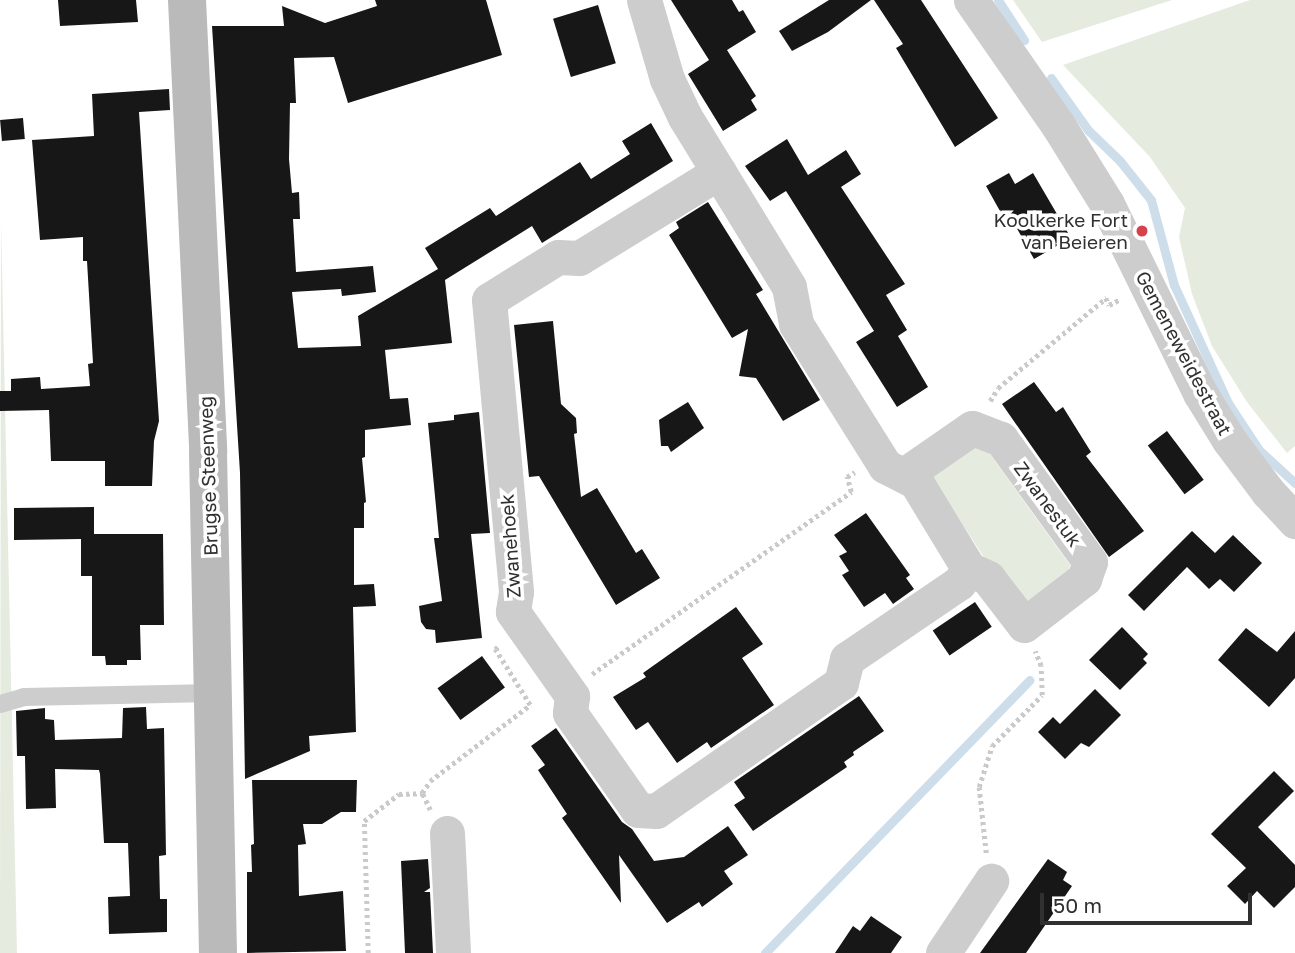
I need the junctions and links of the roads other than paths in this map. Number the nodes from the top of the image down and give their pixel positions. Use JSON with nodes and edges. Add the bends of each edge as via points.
{"nodes":[{"id":1,"x":187,"y":0,"type":"edge"},
{"id":2,"x":644,"y":0,"type":"edge"},
{"id":3,"x":971,"y":0,"type":"edge"},
{"id":4,"x":719,"y":172,"type":"junction"},
{"id":5,"x":892,"y":466,"type":"junction"},
{"id":6,"x":1295,"y":521,"type":"edge"},
{"id":7,"x":969,"y":569,"type":"junction"},
{"id":8,"x":213,"y":693,"type":"junction"},
{"id":9,"x":0,"y":704,"type":"edge"},
{"id":10,"x":447,"y":833,"type":"road end"},
{"id":11,"x":991,"y":881,"type":"road end"},
{"id":12,"x":218,"y":953,"type":"edge"},
{"id":13,"x":453,"y":953,"type":"edge"},
{"id":14,"x":943,"y":953,"type":"edge"}],
"edges":[{"from":1,"to":8,"type":"main road","name":"Brugse Steenweg","via":[[208,452]]},
{"from":2,"to":4,"type":"street","via":[[667,79]]},
{"from":3,"to":6,"type":"street","name":"Gemeneweidestraat","via":[[1107,204],[1200,393],[1229,440]]},
{"from":4,"to":5,"type":"street","via":[[789,287],[796,324]]},
{"from":4,"to":7,"type":"street","name":"Zwanehoek","via":[[579,258],[558,257],[489,300],[516,592],[513,612],[572,696],[570,713],[638,810],[656,811],[841,682],[847,659],[959,583]]},
{"from":5,"to":7,"type":"street","via":[[916,482]]},
{"from":5,"to":7,"type":"street","name":"Zwanestuk","via":[[972,428],[1001,439],[1090,562],[1084,579],[1024,625],[988,578]]},
{"from":8,"to":9,"type":"lane","via":[[24,697]]},
{"from":8,"to":12,"type":"main road","name":"Brugse Steenweg"},
{"from":10,"to":13,"type":"street"},
{"from":11,"to":14,"type":"street"}]}
